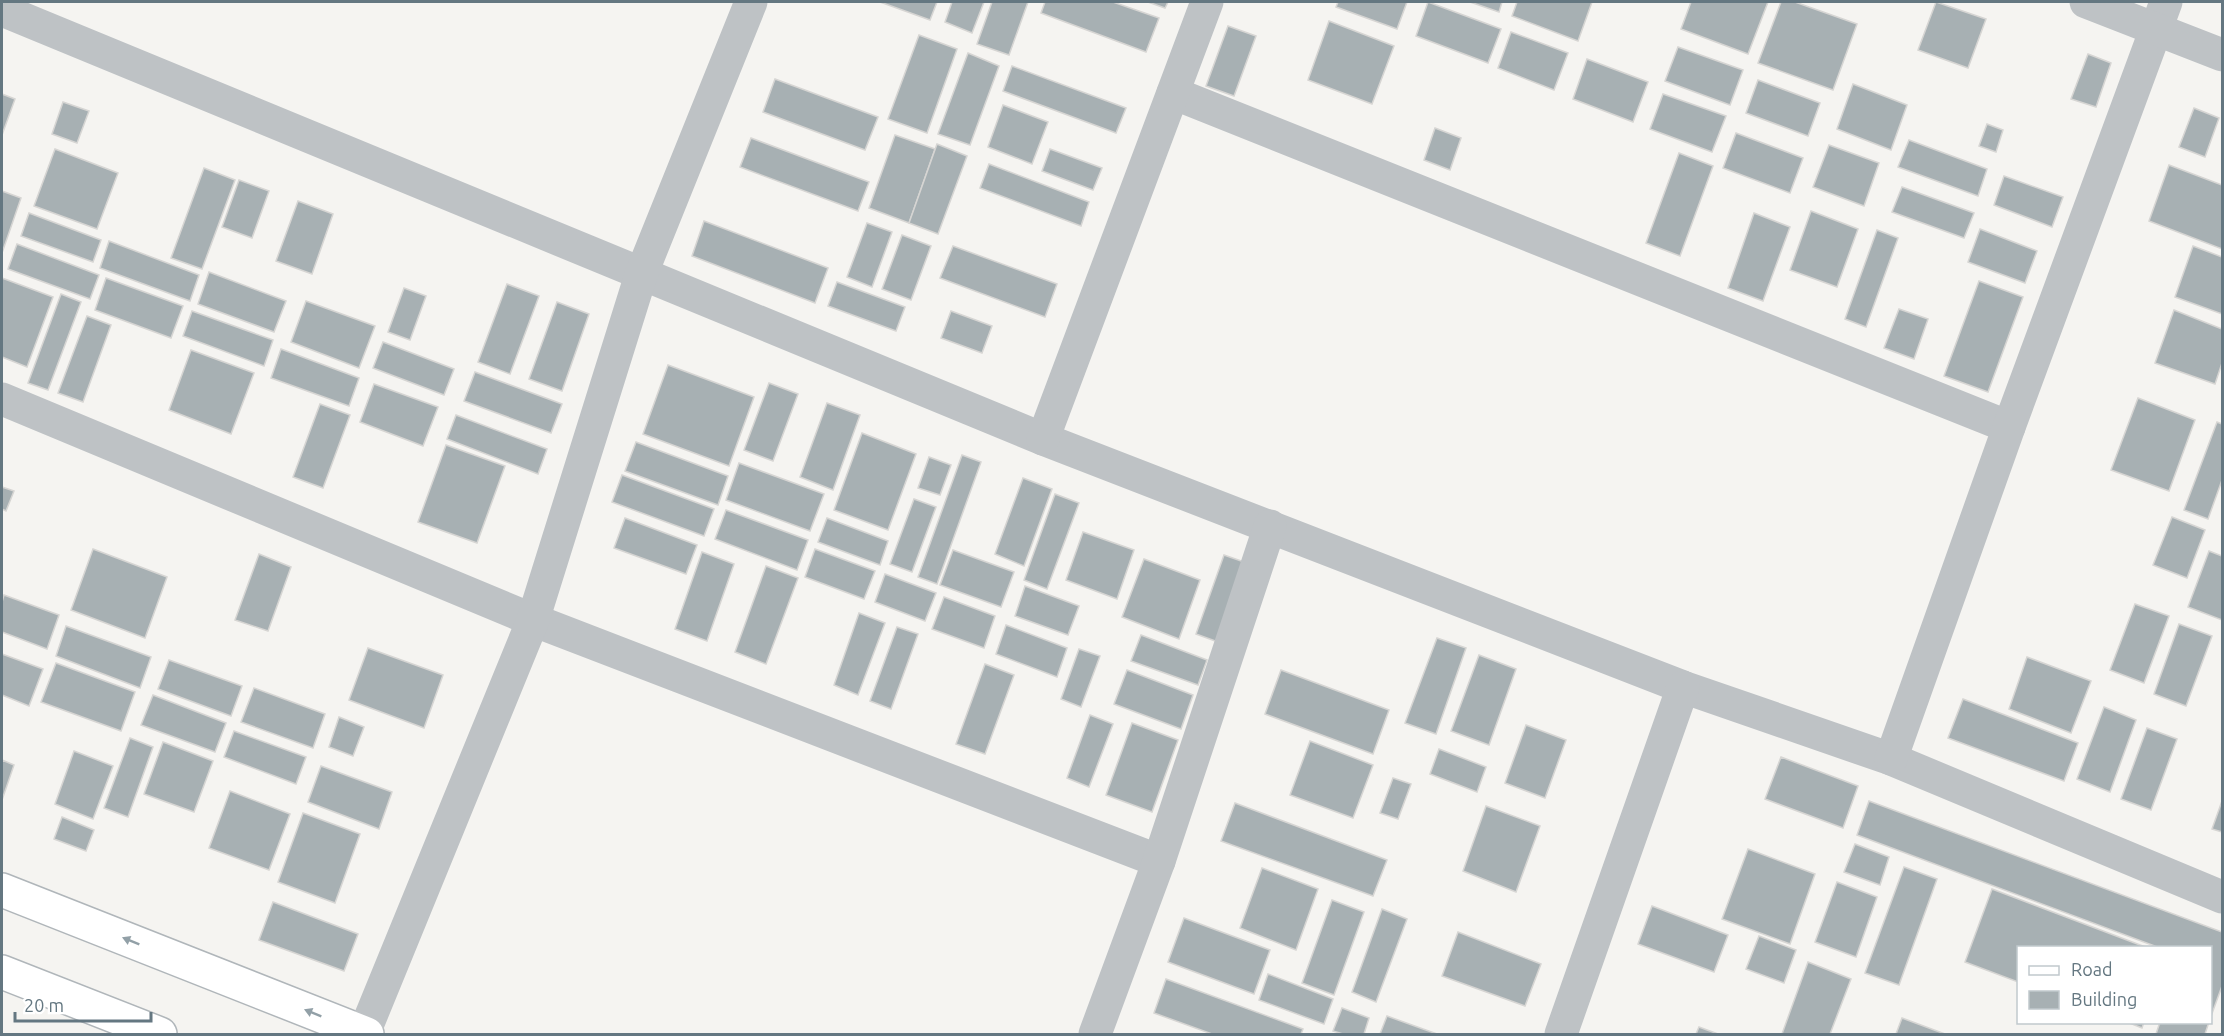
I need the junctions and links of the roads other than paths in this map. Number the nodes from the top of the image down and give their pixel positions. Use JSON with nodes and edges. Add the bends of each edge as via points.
{"nodes":[{"id":1,"x":751,"y":2,"type":"edge"},
{"id":2,"x":1208,"y":2,"type":"edge"},
{"id":3,"x":2086,"y":2,"type":"edge"},
{"id":4,"x":2,"y":10,"type":"edge"},
{"id":5,"x":2160,"y":15,"type":"edge"},
{"id":6,"x":2223,"y":55,"type":"edge"},
{"id":7,"x":1173,"y":93,"type":"junction"},
{"id":8,"x":641,"y":275,"type":"junction"},
{"id":9,"x":2,"y":399,"type":"edge"},
{"id":10,"x":2009,"y":427,"type":"junction"},
{"id":11,"x":1042,"y":439,"type":"junction"},
{"id":12,"x":1270,"y":526,"type":"junction"},
{"id":13,"x":533,"y":620,"type":"junction"},
{"id":14,"x":1683,"y":687,"type":"junction"},
{"id":15,"x":1891,"y":759,"type":"junction"},
{"id":16,"x":1159,"y":861,"type":"junction"},
{"id":17,"x":2,"y":890,"type":"edge"},
{"id":18,"x":2223,"y":897,"type":"edge"},
{"id":19,"x":2,"y":972,"type":"edge"},
{"id":20,"x":365,"y":1034,"type":"edge"},
{"id":21,"x":160,"y":1035,"type":"edge"},
{"id":22,"x":1095,"y":1035,"type":"edge"},
{"id":23,"x":1561,"y":1035,"type":"edge"}],
"edges":[{"from":1,"to":8,"type":"street"},
{"from":2,"to":7,"type":"street"},
{"from":3,"to":5,"type":"street"},
{"from":4,"to":8,"type":"street"},
{"from":5,"to":6,"type":"street"},
{"from":5,"to":10,"type":"street"},
{"from":7,"to":10,"type":"street"},
{"from":7,"to":11,"type":"street"},
{"from":8,"to":11,"type":"street"},
{"from":8,"to":13,"type":"street"},
{"from":9,"to":13,"type":"street"},
{"from":10,"to":15,"type":"street"},
{"from":11,"to":12,"type":"street"},
{"from":12,"to":14,"type":"street"},
{"from":12,"to":16,"type":"street"},
{"from":13,"to":16,"type":"street"},
{"from":13,"to":20,"type":"street"},
{"from":14,"to":15,"type":"street"},
{"from":14,"to":23,"type":"street"},
{"from":15,"to":18,"type":"street"},
{"from":16,"to":22,"type":"street"},
{"from":20,"to":17,"type":"main road","one_way":true},
{"from":19,"to":21,"type":"main road"}]}
